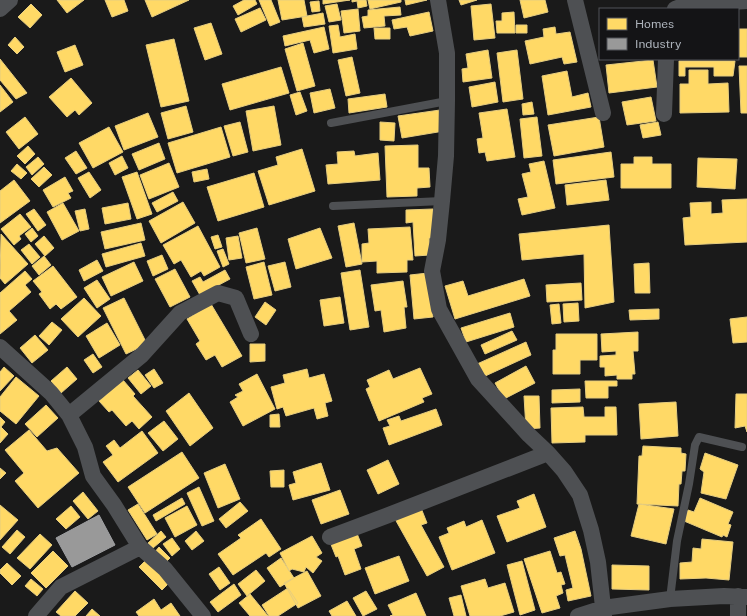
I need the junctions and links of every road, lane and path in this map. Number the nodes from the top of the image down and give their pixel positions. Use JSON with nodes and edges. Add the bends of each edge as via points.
{"nodes":[{"id":1,"x":10,"y":0,"type":"edge"},
{"id":2,"x":438,"y":0,"type":"edge"},
{"id":3,"x":575,"y":0,"type":"edge"},
{"id":4,"x":747,"y":1,"type":"edge"},
{"id":5,"x":678,"y":8,"type":"edge"},
{"id":6,"x":0,"y":9,"type":"edge"},
{"id":7,"x":666,"y":60,"type":"edge"},
{"id":8,"x":448,"y":101,"type":"junction"},
{"id":9,"x":603,"y":113,"type":"dead end"},
{"id":10,"x":664,"y":114,"type":"dead end"},
{"id":11,"x":331,"y":123,"type":"dead end"},
{"id":12,"x":442,"y":201,"type":"junction"},
{"id":13,"x":333,"y":206,"type":"dead end"},
{"id":14,"x":251,"y":334,"type":"dead end"},
{"id":15,"x":0,"y":347,"type":"edge"},
{"id":16,"x":69,"y":415,"type":"junction"},
{"id":17,"x":742,"y":447,"type":"dead end"},
{"id":18,"x":548,"y":452,"type":"junction"},
{"id":19,"x":330,"y":537,"type":"dead end"},
{"id":20,"x":140,"y":547,"type":"junction"},
{"id":21,"x":742,"y":596,"type":"edge"},
{"id":22,"x":670,"y":600,"type":"junction"},
{"id":23,"x":604,"y":612,"type":"edge"},
{"id":24,"x":36,"y":616,"type":"edge"},
{"id":25,"x":202,"y":616,"type":"edge"},
{"id":26,"x":578,"y":616,"type":"edge"},
{"id":27,"x":738,"y":616,"type":"edge"}],
"edges":[{"from":1,"to":6,"type":"street"},
{"from":2,"to":8,"type":"street","via":[[447,53]]},
{"from":3,"to":9,"type":"street"},
{"from":4,"to":5,"type":"street","via":[[685,5]]},
{"from":7,"to":10,"type":"street"},
{"from":8,"to":11,"type":"lane"},
{"from":8,"to":12,"type":"street"},
{"from":12,"to":13,"type":"lane"},
{"from":12,"to":18,"type":"street","via":[[432,271],[439,309],[478,379]]},
{"from":14,"to":16,"type":"street","via":[[236,298],[218,293],[180,313],[142,355]]},
{"from":15,"to":16,"type":"street","via":[[51,393]]},
{"from":16,"to":20,"type":"street","via":[[85,447],[93,476]]},
{"from":17,"to":22,"type":"lane","via":[[699,437],[695,445],[677,540]]},
{"from":18,"to":19,"type":"street"},
{"from":18,"to":23,"type":"street","via":[[580,495],[598,562]]},
{"from":20,"to":24,"type":"street","via":[[61,587]]},
{"from":20,"to":25,"type":"street","via":[[165,570]]},
{"from":21,"to":22,"type":"street"},
{"from":21,"to":27,"type":"street"},
{"from":22,"to":23,"type":"street"},
{"from":23,"to":26,"type":"street"}]}
